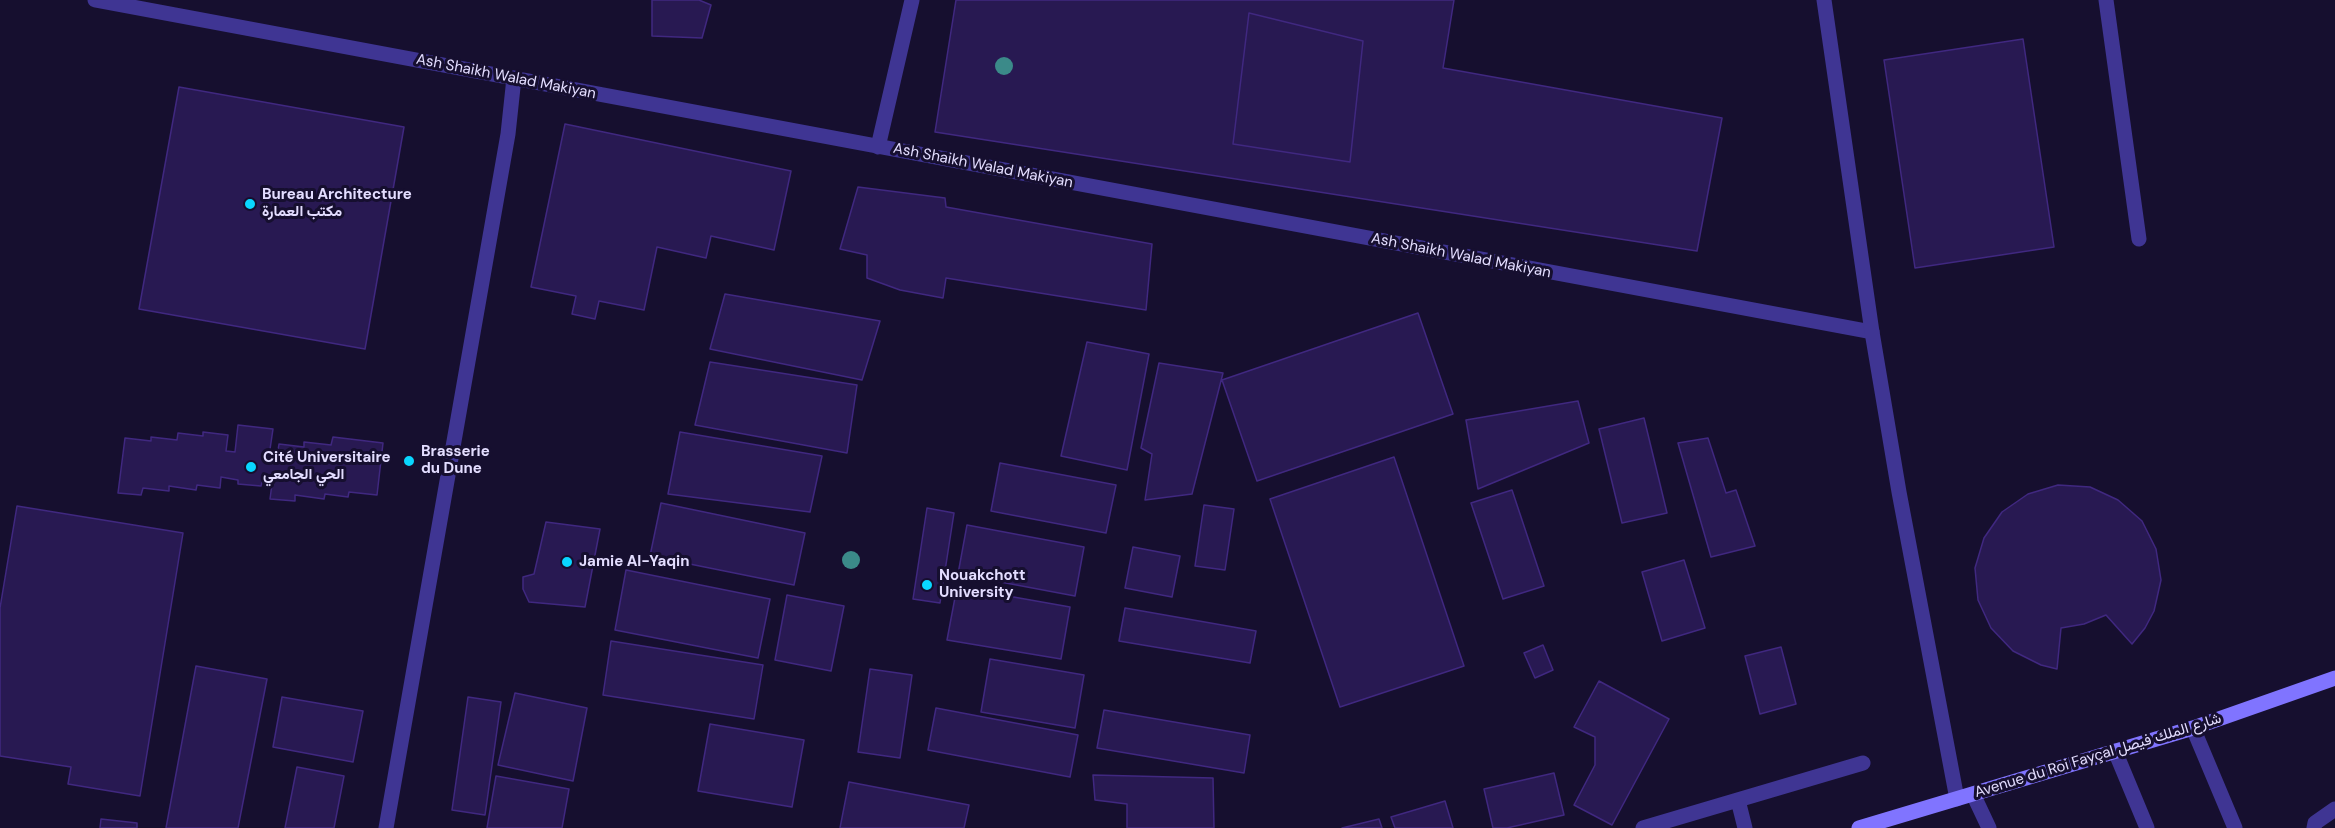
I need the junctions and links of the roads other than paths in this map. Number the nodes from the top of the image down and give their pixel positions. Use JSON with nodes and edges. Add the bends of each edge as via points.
{"nodes":[{"id":1,"x":95,"y":0,"type":"edge"},
{"id":2,"x":912,"y":0,"type":"edge"},
{"id":3,"x":1824,"y":0,"type":"edge"},
{"id":4,"x":2106,"y":0,"type":"edge"},
{"id":5,"x":514,"y":78,"type":"junction"},
{"id":6,"x":878,"y":147,"type":"junction"},
{"id":7,"x":2139,"y":239,"type":"dead end"},
{"id":8,"x":1872,"y":332,"type":"junction"},
{"id":9,"x":2335,"y":678,"type":"edge"},
{"id":10,"x":2193,"y":728,"type":"junction"},
{"id":11,"x":2115,"y":751,"type":"junction"},
{"id":12,"x":1863,"y":763,"type":"dead end"},
{"id":13,"x":1973,"y":794,"type":"junction"},
{"id":14,"x":1957,"y":799,"type":"junction"},
{"id":15,"x":1738,"y":800,"type":"junction"},
{"id":16,"x":2335,"y":809,"type":"edge"},
{"id":17,"x":386,"y":828,"type":"edge"},
{"id":18,"x":1643,"y":828,"type":"edge"},
{"id":19,"x":1745,"y":828,"type":"edge"},
{"id":20,"x":1859,"y":828,"type":"edge"},
{"id":21,"x":1989,"y":828,"type":"edge"},
{"id":22,"x":2147,"y":828,"type":"edge"},
{"id":23,"x":2235,"y":828,"type":"edge"},
{"id":24,"x":2314,"y":828,"type":"edge"}],
"edges":[{"from":1,"to":5,"type":"street","name":"Ash Shaikh Walad Makiyan"},
{"from":2,"to":6,"type":"street"},
{"from":3,"to":8,"type":"street"},
{"from":4,"to":7,"type":"street"},
{"from":5,"to":6,"type":"street","name":"Ash Shaikh Walad Makiyan"},
{"from":5,"to":17,"type":"street","via":[[508,134]]},
{"from":6,"to":8,"type":"street","name":"Ash Shaikh Walad Makiyan"},
{"from":8,"to":14,"type":"street"},
{"from":9,"to":10,"type":"street","name":"Avenue du Roi Fayçal شارع الملك فيصل"},
{"from":10,"to":11,"type":"street","name":"Avenue du Roi Fayçal شارع الملك فيصل"},
{"from":10,"to":23,"type":"street"},
{"from":11,"to":13,"type":"street","name":"Avenue du Roi Fayçal شارع الملك فيصل"},
{"from":11,"to":22,"type":"street"},
{"from":12,"to":15,"type":"street"},
{"from":13,"to":14,"type":"street","name":"Avenue du Roi Fayçal شارع الملك فيصل"},
{"from":13,"to":21,"type":"street"},
{"from":14,"to":20,"type":"street","name":"Avenue du Roi Fayçal شارع الملك فيصل"},
{"from":15,"to":18,"type":"street"},
{"from":15,"to":19,"type":"street"},
{"from":16,"to":24,"type":"street","via":[[2315,823]]}]}
